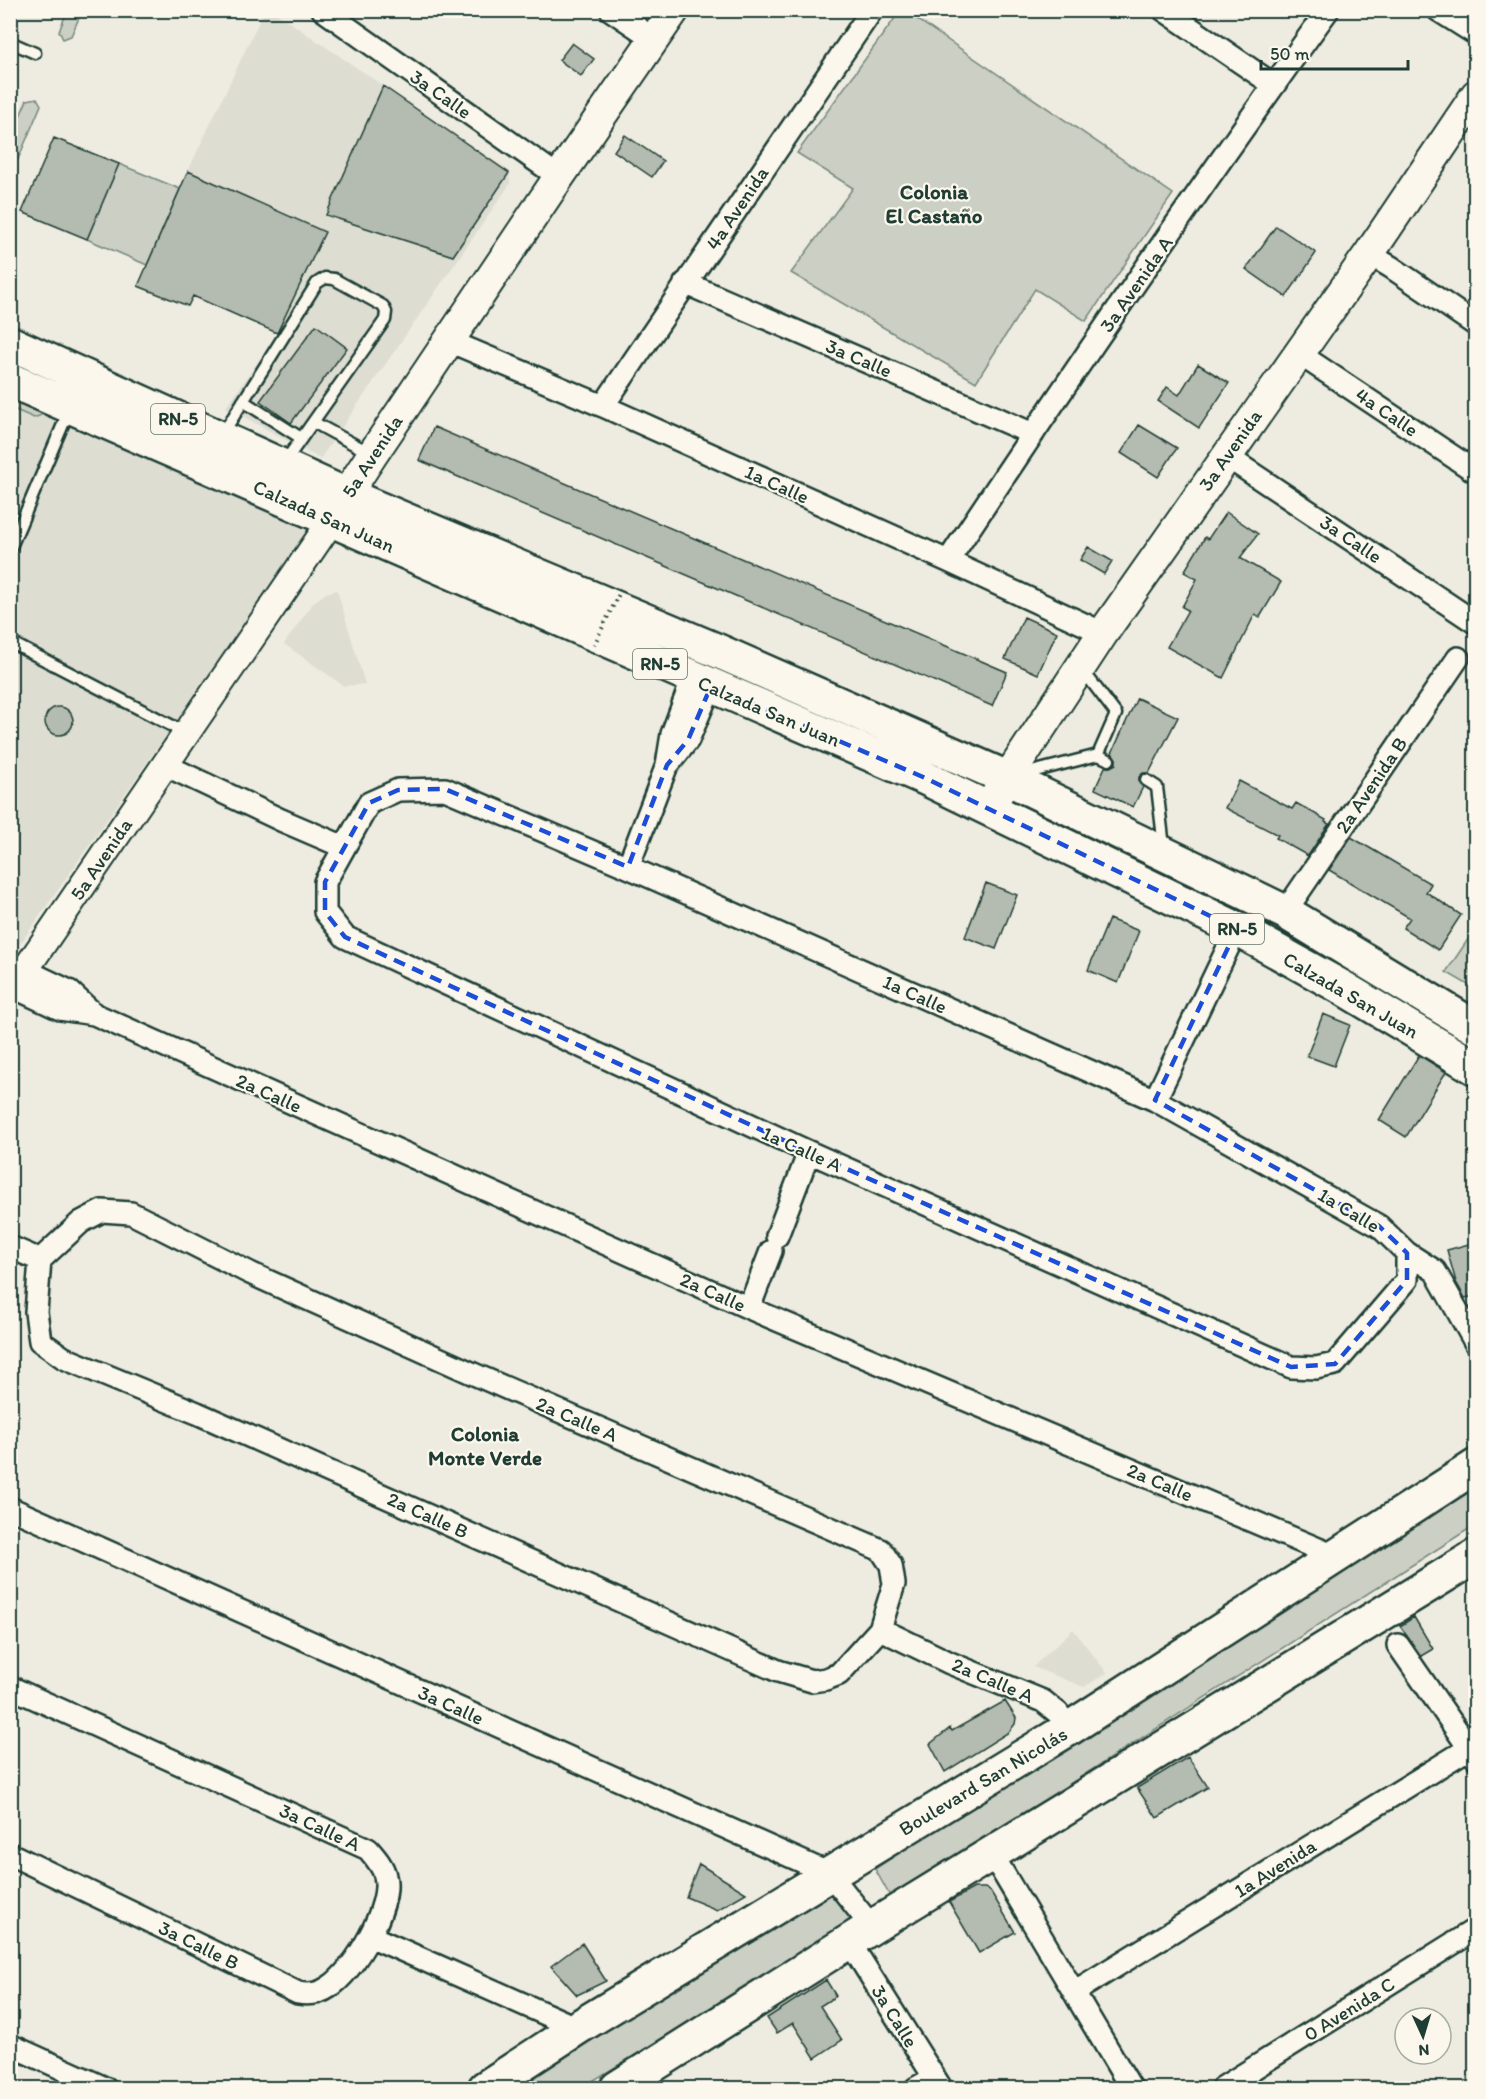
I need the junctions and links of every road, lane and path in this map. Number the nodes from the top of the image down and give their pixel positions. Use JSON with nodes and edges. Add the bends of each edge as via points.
{"nodes":[{"id":1,"x":611,"y":10,"type":"edge"},
{"id":2,"x":674,"y":10,"type":"edge"},
{"id":3,"x":872,"y":10,"type":"edge"},
{"id":4,"x":1164,"y":10,"type":"edge"},
{"id":5,"x":1328,"y":10,"type":"edge"},
{"id":6,"x":1438,"y":10,"type":"edge"},
{"id":7,"x":325,"y":11,"type":"edge"},
{"id":8,"x":1476,"y":34,"type":"edge"},
{"id":9,"x":654,"y":39,"type":"junction"},
{"id":10,"x":10,"y":42,"type":"edge"},
{"id":11,"x":35,"y":53,"type":"dead end"},
{"id":12,"x":1274,"y":85,"type":"junction"},
{"id":13,"x":1476,"y":95,"type":"edge"},
{"id":14,"x":559,"y":177,"type":"junction"},
{"id":15,"x":1369,"y":254,"type":"junction"},
{"id":16,"x":685,"y":283,"type":"junction"},
{"id":17,"x":1476,"y":325,"type":"edge"},
{"id":18,"x":449,"y":341,"type":"junction"},
{"id":19,"x":10,"y":343,"type":"edge"},
{"id":20,"x":1298,"y":353,"type":"junction"},
{"id":21,"x":10,"y":380,"type":"edge"},
{"id":22,"x":243,"y":401,"type":"junction"},
{"id":23,"x":71,"y":406,"type":"junction"},
{"id":24,"x":603,"y":406,"type":"junction"},
{"id":25,"x":313,"y":422,"type":"junction"},
{"id":26,"x":1033,"y":434,"type":"junction"},
{"id":27,"x":220,"y":438,"type":"junction"},
{"id":28,"x":301,"y":438,"type":"junction"},
{"id":29,"x":372,"y":455,"type":"junction"},
{"id":30,"x":1226,"y":456,"type":"junction"},
{"id":31,"x":282,"y":466,"type":"junction"},
{"id":32,"x":1476,"y":472,"type":"edge"},
{"id":33,"x":339,"y":507,"type":"junction"},
{"id":34,"x":10,"y":549,"type":"edge"},
{"id":35,"x":948,"y":561,"type":"junction"},
{"id":36,"x":619,"y":594,"type":"dead end"},
{"id":37,"x":1476,"y":623,"type":"edge"},
{"id":38,"x":1103,"y":633,"type":"junction"},
{"id":39,"x":10,"y":642,"type":"edge"},
{"id":40,"x":594,"y":645,"type":"dead end"},
{"id":41,"x":1458,"y":658,"type":"dead end"},
{"id":42,"x":1080,"y":668,"type":"junction"},
{"id":43,"x":702,"y":682,"type":"junction"},
{"id":44,"x":186,"y":733,"type":"junction"},
{"id":45,"x":165,"y":765,"type":"junction"},
{"id":46,"x":1007,"y":778,"type":"junction"},
{"id":47,"x":1146,"y":780,"type":"dead end"},
{"id":48,"x":988,"y":808,"type":"junction"},
{"id":49,"x":344,"y":848,"type":"junction"},
{"id":50,"x":1164,"y":854,"type":"junction"},
{"id":51,"x":628,"y":867,"type":"junction"},
{"id":52,"x":1284,"y":912,"type":"junction"},
{"id":53,"x":1237,"y":929,"type":"junction"},
{"id":54,"x":16,"y":983,"type":"edge"},
{"id":55,"x":1476,"y":1028,"type":"edge"},
{"id":56,"x":1476,"y":1068,"type":"edge"},
{"id":57,"x":1155,"y":1100,"type":"junction"},
{"id":58,"x":809,"y":1152,"type":"junction"},
{"id":59,"x":10,"y":1247,"type":"edge"},
{"id":60,"x":1407,"y":1253,"type":"junction"},
{"id":61,"x":40,"y":1260,"type":"junction"},
{"id":62,"x":749,"y":1308,"type":"junction"},
{"id":63,"x":1476,"y":1344,"type":"edge"},
{"id":64,"x":1476,"y":1466,"type":"edge"},
{"id":65,"x":10,"y":1508,"type":"edge"},
{"id":66,"x":1476,"y":1556,"type":"edge"},
{"id":67,"x":1337,"y":1557,"type":"junction"},
{"id":68,"x":880,"y":1629,"type":"junction"},
{"id":69,"x":1398,"y":1645,"type":"dead end"},
{"id":70,"x":10,"y":1687,"type":"edge"},
{"id":71,"x":1070,"y":1728,"type":"junction"},
{"id":72,"x":1473,"y":1750,"type":"edge"},
{"id":73,"x":10,"y":1854,"type":"edge"},
{"id":74,"x":992,"y":1854,"type":"junction"},
{"id":75,"x":830,"y":1874,"type":"junction"},
{"id":76,"x":1476,"y":1929,"type":"edge"},
{"id":77,"x":861,"y":1935,"type":"junction"},
{"id":78,"x":370,"y":1936,"type":"junction"},
{"id":79,"x":1074,"y":1992,"type":"junction"},
{"id":80,"x":577,"y":2028,"type":"junction"},
{"id":81,"x":10,"y":2045,"type":"edge"},
{"id":82,"x":930,"y":2085,"type":"edge"},
{"id":83,"x":105,"y":2088,"type":"edge"},
{"id":84,"x":485,"y":2088,"type":"edge"},
{"id":85,"x":617,"y":2088,"type":"edge"},
{"id":86,"x":1131,"y":2088,"type":"edge"},
{"id":87,"x":1222,"y":2088,"type":"edge"}],
"edges":[{"from":1,"to":9,"type":"street"},
{"from":2,"to":9,"type":"main road","name":"5a Avenida"},
{"from":3,"to":16,"type":"street","name":"4a Avenida"},
{"from":4,"to":12,"type":"street"},
{"from":5,"to":12,"type":"street","name":"3a Avenida A"},
{"from":6,"to":8,"type":"street"},
{"from":7,"to":14,"type":"street","name":"3a Calle"},
{"from":9,"to":14,"type":"main road","name":"5a Avenida"},
{"from":10,"to":11,"type":"lane"},
{"from":12,"to":26,"type":"street","name":"3a Avenida A"},
{"from":13,"to":15,"type":"main road","name":"3a Avenida"},
{"from":14,"to":18,"type":"main road","name":"5a Avenida"},
{"from":15,"to":17,"type":"street"},
{"from":15,"to":20,"type":"main road","name":"3a Avenida"},
{"from":16,"to":24,"type":"street","name":"4a Avenida"},
{"from":16,"to":26,"type":"street","name":"3a Calle"},
{"from":18,"to":24,"type":"street","name":"1a Calle"},
{"from":18,"to":29,"type":"main road","name":"5a Avenida"},
{"from":19,"to":27,"type":"main road","name":"Calzada San Juan","number":"RN-5"},
{"from":20,"to":30,"type":"main road","name":"3a Avenida"},
{"from":20,"to":32,"type":"street","name":"4a Calle"},
{"from":21,"to":23,"type":"main road","name":"Calzada San Juan","number":"RN-5"},
{"from":22,"to":25,"type":"lane","via":[[317,284],[325,278],[334,279],[383,306],[386,320]]},
{"from":22,"to":27,"type":"lane"},
{"from":22,"to":28,"type":"lane"},
{"from":23,"to":33,"type":"main road","name":"Calzada San Juan","number":"RN-5"},
{"from":23,"to":34,"type":"lane"},
{"from":24,"to":35,"type":"street","name":"1a Calle"},
{"from":25,"to":28,"type":"lane"},
{"from":25,"to":29,"type":"lane"},
{"from":26,"to":35,"type":"street","name":"3a Avenida A"},
{"from":27,"to":31,"type":"main road","name":"Calzada San Juan","number":"RN-5"},
{"from":28,"to":31,"type":"lane"},
{"from":29,"to":33,"type":"main road","name":"5a Avenida"},
{"from":30,"to":37,"type":"street","name":"3a Calle"},
{"from":30,"to":38,"type":"main road","name":"3a Avenida"},
{"from":31,"to":33,"type":"main road","name":"Calzada San Juan","number":"RN-5"},
{"from":33,"to":43,"type":"main road","name":"Calzada San Juan","number":"RN-5"},
{"from":33,"to":44,"type":"street","name":"5a Avenida"},
{"from":33,"to":46,"type":"main road","name":"Calzada San Juan","number":"RN-5","via":[[708,647]]},
{"from":35,"to":38,"type":"street","name":"1a Calle"},
{"from":36,"to":40,"type":"path","bridge":true},
{"from":38,"to":42,"type":"main road","name":"3a Avenida"},
{"from":39,"to":44,"type":"lane"},
{"from":41,"to":52,"type":"street","name":"2a Avenida B"},
{"from":42,"to":46,"type":"main road","name":"3a Avenida"},
{"from":42,"to":46,"type":"lane","via":[[1116,714],[1103,758]]},
{"from":43,"to":48,"type":"main road","name":"Calzada San Juan","number":"RN-5"},
{"from":43,"to":51,"type":"street","via":[[672,734],[667,765]]},
{"from":44,"to":45,"type":"street","name":"5a Avenida"},
{"from":45,"to":49,"type":"street"},
{"from":45,"to":54,"type":"street","name":"5a Avenida"},
{"from":46,"to":48,"type":"main road","name":"3a Avenida"},
{"from":46,"to":50,"type":"main road","name":"Calzada San Juan","number":"RN-5"},
{"from":47,"to":50,"type":"lane","via":[[1157,787]]},
{"from":48,"to":53,"type":"main road","name":"Calzada San Juan","number":"RN-5"},
{"from":49,"to":51,"type":"street","name":"1a Calle","via":[[369,803],[398,790],[445,789]]},
{"from":49,"to":58,"type":"street","name":"1a Calle A","via":[[325,882],[325,912],[345,937]]},
{"from":50,"to":52,"type":"main road","name":"Calzada San Juan","number":"RN-5"},
{"from":51,"to":57,"type":"street","name":"1a Calle"},
{"from":52,"to":55,"type":"main road","name":"Calzada San Juan","number":"RN-5"},
{"from":53,"to":56,"type":"main road","name":"Calzada San Juan","number":"RN-5"},
{"from":53,"to":57,"type":"street"},
{"from":54,"to":62,"type":"street","name":"2a Calle","via":[[60,1009],[94,1014]]},
{"from":57,"to":60,"type":"street","name":"1a Calle","via":[[1379,1226]]},
{"from":58,"to":60,"type":"street","name":"1a Calle A","via":[[1291,1366],[1316,1368],[1335,1364],[1407,1280]]},
{"from":58,"to":62,"type":"street"},
{"from":59,"to":61,"type":"street"},
{"from":60,"to":63,"type":"street","name":"1a Calle","via":[[1435,1271]]},
{"from":61,"to":68,"type":"street","name":"2a Calle B","via":[[36,1312],[40,1341],[64,1358],[197,1413],[778,1671],[812,1681],[839,1674]]},
{"from":61,"to":68,"type":"street","name":"2a Calle A","via":[[81,1222],[102,1211],[131,1213],[250,1273],[487,1380],[881,1550],[891,1565],[894,1584]]},
{"from":62,"to":67,"type":"street","name":"2a Calle"},
{"from":64,"to":67,"type":"main road","name":"Boulevard San Nicolás"},
{"from":65,"to":75,"type":"street","name":"3a Calle"},
{"from":66,"to":74,"type":"main road"},
{"from":67,"to":71,"type":"main road","name":"Boulevard San Nicolás"},
{"from":68,"to":71,"type":"street","name":"2a Calle A","via":[[1043,1701]]},
{"from":69,"to":72,"type":"street"},
{"from":70,"to":78,"type":"street","name":"3a Calle A","via":[[368,1849],[382,1867],[387,1886],[385,1902]]},
{"from":71,"to":75,"type":"main road","name":"Boulevard San Nicolás"},
{"from":72,"to":79,"type":"street","name":"1a Avenida"},
{"from":73,"to":78,"type":"street","name":"3a Calle B","via":[[298,1993],[319,1993],[340,1979]]},
{"from":74,"to":77,"type":"main road"},
{"from":74,"to":79,"type":"street"},
{"from":75,"to":77,"type":"street","name":"3a Calle"},
{"from":75,"to":80,"type":"main road","name":"Boulevard San Nicolás"},
{"from":76,"to":87,"type":"street","name":"0 Avenida C"},
{"from":77,"to":82,"type":"street","name":"3a Calle"},
{"from":77,"to":85,"type":"main road"},
{"from":78,"to":80,"type":"street"},
{"from":79,"to":86,"type":"street"},
{"from":80,"to":84,"type":"main road","name":"Boulevard San Nicolás"},
{"from":81,"to":83,"type":"street"}]}
